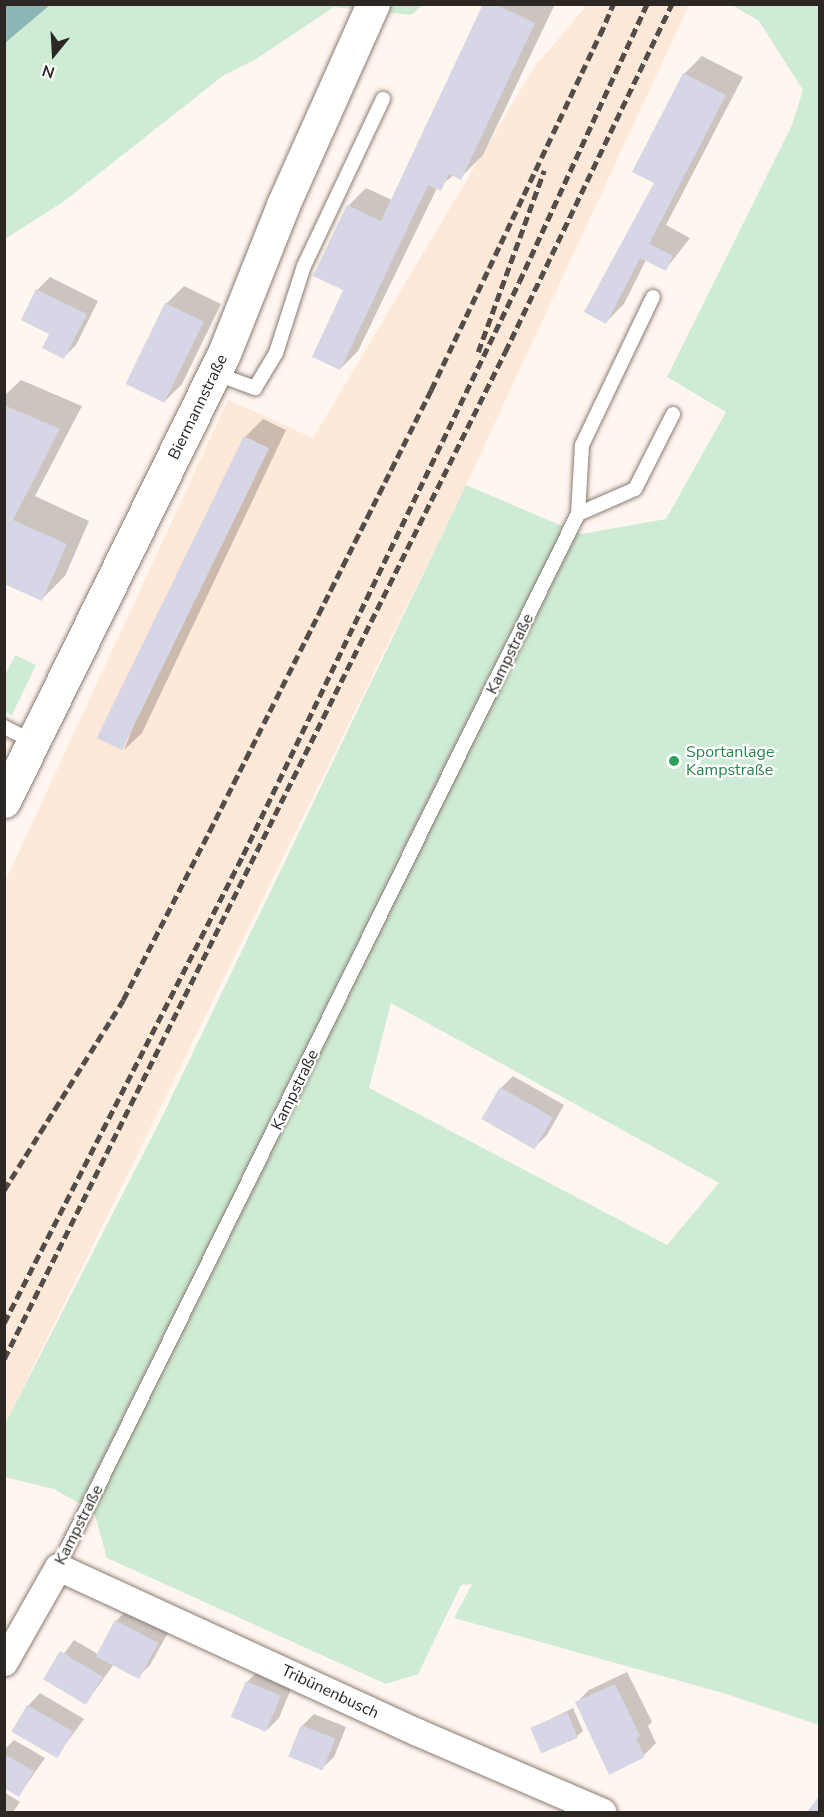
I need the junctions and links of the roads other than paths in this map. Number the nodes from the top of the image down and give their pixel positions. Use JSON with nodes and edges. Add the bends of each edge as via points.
{"nodes":[{"id":1,"x":371,"y":7,"type":"edge"},
{"id":2,"x":383,"y":99,"type":"dead end"},
{"id":3,"x":654,"y":297,"type":"dead end"},
{"id":4,"x":214,"y":373,"type":"junction"},
{"id":5,"x":673,"y":414,"type":"dead end"},
{"id":6,"x":578,"y":514,"type":"junction"},
{"id":7,"x":4,"y":727,"type":"edge"},
{"id":8,"x":34,"y":742,"type":"junction"},
{"id":9,"x":4,"y":801,"type":"edge"},
{"id":10,"x":58,"y":1567,"type":"junction"},
{"id":11,"x":4,"y":1662,"type":"edge"},
{"id":12,"x":603,"y":1812,"type":"edge"}],
"edges":[{"from":1,"to":4,"type":"street","name":"Biermannstraße"},
{"from":2,"to":4,"type":"lane","via":[[304,266],[276,353],[255,388]]},
{"from":3,"to":6,"type":"lane","via":[[582,445]]},
{"from":4,"to":8,"type":"street","name":"Biermannstraße"},
{"from":5,"to":6,"type":"lane","via":[[635,489]]},
{"from":6,"to":10,"type":"lane","name":"Kampstraße"},
{"from":7,"to":8,"type":"lane"},
{"from":8,"to":9,"type":"street","name":"Biermannstraße"},
{"from":10,"to":11,"type":"street","name":"Kampstraße"},
{"from":10,"to":12,"type":"street","name":"Tribünenbusch","via":[[417,1732]]}]}
